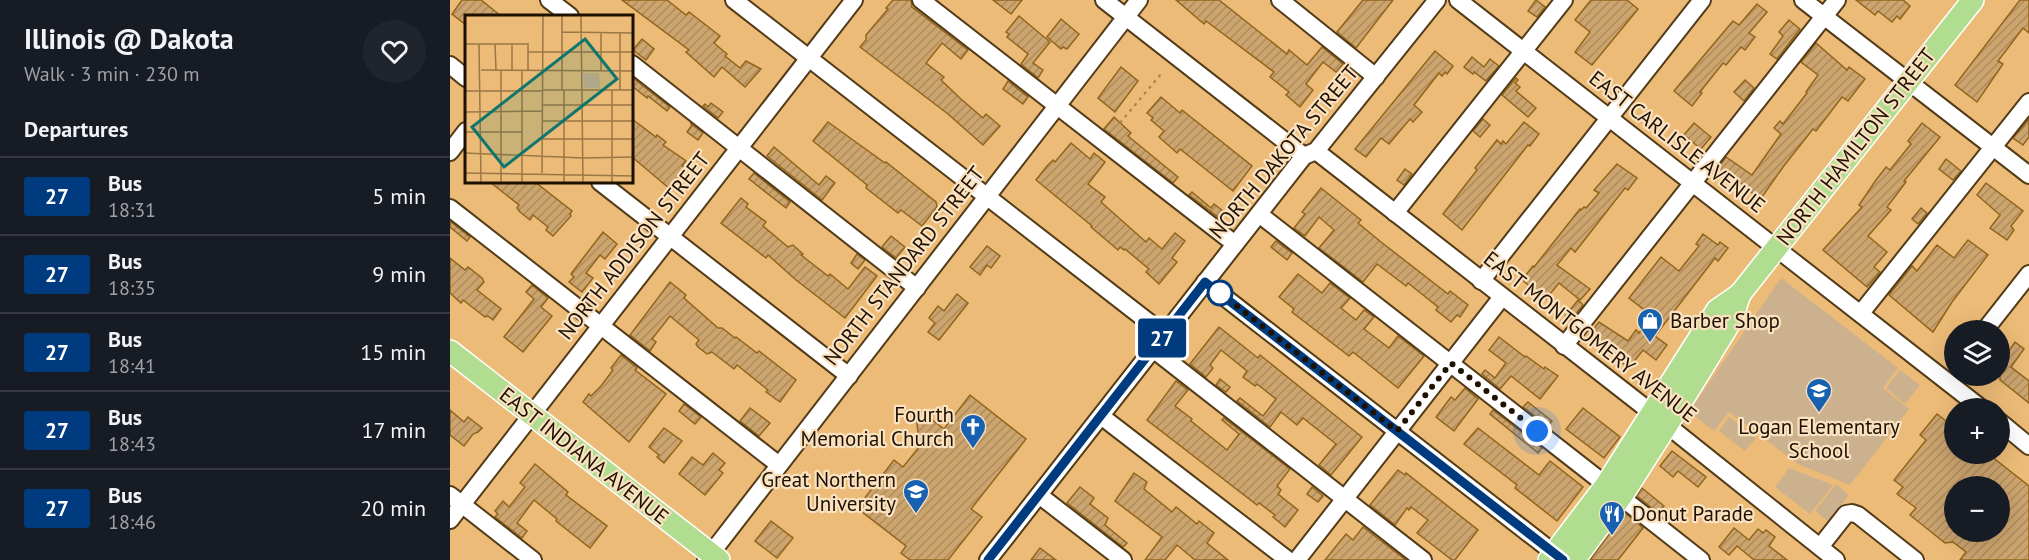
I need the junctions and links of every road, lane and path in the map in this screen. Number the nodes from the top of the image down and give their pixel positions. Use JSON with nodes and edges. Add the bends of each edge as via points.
{"nodes":[{"id":1,"x":734,"y":0,"type":"edge"},
{"id":2,"x":854,"y":0,"type":"edge"},
{"id":3,"x":921,"y":0,"type":"edge"},
{"id":4,"x":1104,"y":0,"type":"edge"},
{"id":5,"x":1139,"y":0,"type":"edge"},
{"id":6,"x":1280,"y":0,"type":"edge"},
{"id":7,"x":1437,"y":0,"type":"edge"},
{"id":8,"x":1458,"y":0,"type":"edge"},
{"id":9,"x":1564,"y":0,"type":"edge"},
{"id":10,"x":1702,"y":0,"type":"edge"},
{"id":11,"x":1803,"y":0,"type":"edge"},
{"id":12,"x":1837,"y":0,"type":"edge"},
{"id":13,"x":1972,"y":0,"type":"edge"},
{"id":14,"x":1125,"y":17,"type":"junction"},
{"id":15,"x":1824,"y":17,"type":"junction"},
{"id":16,"x":1524,"y":51,"type":"junction"},
{"id":17,"x":809,"y":58,"type":"junction"},
{"id":18,"x":450,"y":65,"type":"edge"},
{"id":19,"x":633,"y":65,"type":"edge"},
{"id":20,"x":1161,"y":74,"type":"dead end"},
{"id":21,"x":465,"y":77,"type":"edge"},
{"id":22,"x":1376,"y":78,"type":"junction"},
{"id":23,"x":1908,"y":82,"type":"junction"},
{"id":24,"x":2029,"y":102,"type":"edge"},
{"id":25,"x":1057,"y":106,"type":"junction"},
{"id":26,"x":1610,"y":117,"type":"junction"},
{"id":27,"x":1120,"y":123,"type":"dead end"},
{"id":28,"x":465,"y":132,"type":"edge"},
{"id":29,"x":740,"y":148,"type":"junction"},
{"id":30,"x":1993,"y":148,"type":"junction"},
{"id":31,"x":450,"y":152,"type":"edge"},
{"id":32,"x":1310,"y":154,"type":"junction"},
{"id":33,"x":2029,"y":176,"type":"edge"},
{"id":34,"x":601,"y":183,"type":"edge"},
{"id":35,"x":1693,"y":183,"type":"junction"},
{"id":36,"x":987,"y":196,"type":"junction"},
{"id":37,"x":450,"y":208,"type":"edge"},
{"id":38,"x":1395,"y":213,"type":"junction"},
{"id":39,"x":1258,"y":214,"type":"junction"},
{"id":40,"x":670,"y":237,"type":"junction"},
{"id":41,"x":1234,"y":244,"type":"junction"},
{"id":42,"x":1776,"y":248,"type":"junction"},
{"id":43,"x":2029,"y":274,"type":"edge"},
{"id":44,"x":1481,"y":281,"type":"junction"},
{"id":45,"x":1205,"y":282,"type":"junction"},
{"id":46,"x":917,"y":288,"type":"junction"},
{"id":47,"x":1502,"y":297,"type":"junction"},
{"id":48,"x":1861,"y":313,"type":"junction"},
{"id":49,"x":1993,"y":320,"type":"edge"},
{"id":50,"x":601,"y":326,"type":"junction"},
{"id":51,"x":1164,"y":334,"type":"junction"},
{"id":52,"x":1564,"y":346,"type":"junction"},
{"id":53,"x":1153,"y":349,"type":"junction"},
{"id":54,"x":450,"y":351,"type":"edge"},
{"id":55,"x":1451,"y":363,"type":"junction"},
{"id":56,"x":1944,"y":370,"type":"edge"},
{"id":57,"x":849,"y":376,"type":"junction"},
{"id":58,"x":1961,"y":386,"type":"edge"},
{"id":59,"x":1973,"y":398,"type":"edge"},
{"id":60,"x":532,"y":415,"type":"junction"},
{"id":61,"x":1101,"y":416,"type":"junction"},
{"id":62,"x":1660,"y":419,"type":"junction"},
{"id":63,"x":2010,"y":430,"type":"edge"},
{"id":64,"x":1397,"y":431,"type":"junction"},
{"id":65,"x":2029,"y":446,"type":"edge"},
{"id":66,"x":779,"y":465,"type":"junction"},
{"id":67,"x":1614,"y":491,"type":"junction"},
{"id":68,"x":1039,"y":495,"type":"junction"},
{"id":69,"x":1345,"y":499,"type":"junction"},
{"id":70,"x":456,"y":500,"type":"edge"},
{"id":71,"x":450,"y":520,"type":"edge"},
{"id":72,"x":1820,"y":547,"type":"junction"},
{"id":73,"x":712,"y":558,"type":"edge"},
{"id":74,"x":1560,"y":558,"type":"edge"},
{"id":75,"x":533,"y":560,"type":"edge"},
{"id":76,"x":988,"y":560,"type":"edge"},
{"id":77,"x":1123,"y":560,"type":"edge"},
{"id":78,"x":1288,"y":560,"type":"edge"},
{"id":79,"x":1297,"y":560,"type":"edge"},
{"id":80,"x":1424,"y":560,"type":"edge"},
{"id":81,"x":1701,"y":560,"type":"edge"},
{"id":82,"x":1836,"y":560,"type":"edge"},
{"id":83,"x":1915,"y":560,"type":"edge"}],
"edges":[{"from":1,"to":17,"type":"street"},
{"from":2,"to":17,"type":"street","name":"NORTH ADDISON STREET"},
{"from":3,"to":25,"type":"street"},
{"from":4,"to":14,"type":"street","name":"EAST MONTGOMERY AVENUE"},
{"from":5,"to":14,"type":"street","name":"NORTH STANDARD STREET"},
{"from":6,"to":22,"type":"street"},
{"from":7,"to":22,"type":"street","name":"NORTH DAKOTA STREET"},
{"from":8,"to":16,"type":"street","name":"EAST CARLISLE AVENUE"},
{"from":9,"to":16,"type":"street"},
{"from":10,"to":26,"type":"street"},
{"from":11,"to":15,"type":"street"},
{"from":12,"to":15,"type":"street"},
{"from":13,"to":23,"type":"main road","name":"NORTH HAMILTON STREET"},
{"from":14,"to":25,"type":"street","name":"NORTH STANDARD STREET"},
{"from":14,"to":32,"type":"street","name":"EAST MONTGOMERY AVENUE"},
{"from":15,"to":23,"type":"street"},
{"from":15,"to":35,"type":"street"},
{"from":16,"to":26,"type":"street","name":"EAST CARLISLE AVENUE"},
{"from":16,"to":38,"type":"street"},
{"from":17,"to":29,"type":"street","name":"NORTH ADDISON STREET"},
{"from":17,"to":36,"type":"street"},
{"from":18,"to":21,"type":"street"},
{"from":19,"to":29,"type":"street"},
{"from":20,"to":27,"type":"path"},
{"from":22,"to":32,"type":"street","name":"NORTH DAKOTA STREET"},
{"from":23,"to":30,"type":"street"},
{"from":23,"to":42,"type":"main road","name":"NORTH HAMILTON STREET"},
{"from":24,"to":30,"type":"street"},
{"from":25,"to":36,"type":"street","name":"NORTH STANDARD STREET"},
{"from":25,"to":41,"type":"street"},
{"from":26,"to":35,"type":"street","name":"EAST CARLISLE AVENUE"},
{"from":26,"to":44,"type":"street"},
{"from":28,"to":31,"type":"street"},
{"from":29,"to":40,"type":"street","name":"NORTH ADDISON STREET"},
{"from":29,"to":46,"type":"street"},
{"from":30,"to":33,"type":"street"},
{"from":30,"to":48,"type":"street"},
{"from":32,"to":38,"type":"street","name":"EAST MONTGOMERY AVENUE"},
{"from":32,"to":39,"type":"street","name":"NORTH DAKOTA STREET"},
{"from":34,"to":40,"type":"street"},
{"from":35,"to":42,"type":"street","name":"EAST CARLISLE AVENUE"},
{"from":35,"to":52,"type":"street"},
{"from":36,"to":46,"type":"street","name":"NORTH STANDARD STREET"},
{"from":36,"to":51,"type":"street"},
{"from":37,"to":50,"type":"street"},
{"from":38,"to":44,"type":"street","name":"EAST MONTGOMERY AVENUE"},
{"from":39,"to":41,"type":"street","name":"NORTH DAKOTA STREET"},
{"from":39,"to":55,"type":"street"},
{"from":40,"to":50,"type":"street","name":"NORTH ADDISON STREET"},
{"from":40,"to":57,"type":"street"},
{"from":41,"to":45,"type":"street","name":"NORTH DAKOTA STREET"},
{"from":42,"to":48,"type":"street","name":"EAST CARLISLE AVENUE"},
{"from":42,"to":62,"type":"main road","name":"NORTH HAMILTON STREET","via":[[1740,294],[1717,310]]},
{"from":43,"to":49,"type":"street"},
{"from":44,"to":47,"type":"street","name":"EAST MONTGOMERY AVENUE"},
{"from":45,"to":51,"type":"street","name":"NORTH DAKOTA STREET"},
{"from":45,"to":64,"type":"street"},
{"from":46,"to":57,"type":"street","name":"NORTH STANDARD STREET"},
{"from":47,"to":52,"type":"street","name":"EAST MONTGOMERY AVENUE"},
{"from":47,"to":55,"type":"street"},
{"from":48,"to":56,"type":"street","name":"EAST CARLISLE AVENUE"},
{"from":50,"to":60,"type":"street","name":"NORTH ADDISON STREET"},
{"from":50,"to":66,"type":"street"},
{"from":51,"to":53,"type":"street","name":"NORTH DAKOTA STREET"},
{"from":52,"to":62,"type":"street","name":"EAST MONTGOMERY AVENUE"},
{"from":53,"to":61,"type":"street","name":"NORTH DAKOTA STREET"},
{"from":53,"to":69,"type":"street"},
{"from":54,"to":60,"type":"main road","name":"EAST INDIANA AVENUE"},
{"from":55,"to":64,"type":"street"},
{"from":55,"to":67,"type":"street"},
{"from":57,"to":66,"type":"street","name":"NORTH STANDARD STREET"},
{"from":58,"to":59,"type":"street","name":"EAST CARLISLE AVENUE"},
{"from":60,"to":70,"type":"street","name":"NORTH ADDISON STREET"},
{"from":60,"to":73,"type":"main road","name":"EAST INDIANA AVENUE"},
{"from":61,"to":68,"type":"street","name":"NORTH DAKOTA STREET"},
{"from":61,"to":78,"type":"street"},
{"from":62,"to":67,"type":"main road","name":"NORTH HAMILTON STREET"},
{"from":62,"to":72,"type":"street","name":"EAST MONTGOMERY AVENUE"},
{"from":63,"to":65,"type":"street"},
{"from":64,"to":69,"type":"street"},
{"from":64,"to":74,"type":"street"},
{"from":66,"to":73,"type":"street","name":"NORTH STANDARD STREET"},
{"from":67,"to":74,"type":"main road","name":"NORTH HAMILTON STREET"},
{"from":67,"to":81,"type":"street"},
{"from":68,"to":76,"type":"street","name":"NORTH DAKOTA STREET"},
{"from":68,"to":77,"type":"street"},
{"from":69,"to":79,"type":"street"},
{"from":69,"to":80,"type":"street"},
{"from":70,"to":71,"type":"street","name":"NORTH ADDISON STREET"},
{"from":70,"to":75,"type":"street"},
{"from":72,"to":82,"type":"street","name":"EAST MONTGOMERY AVENUE"},
{"from":72,"to":83,"type":"street","via":[[1846,514],[1852,513]]}]}
